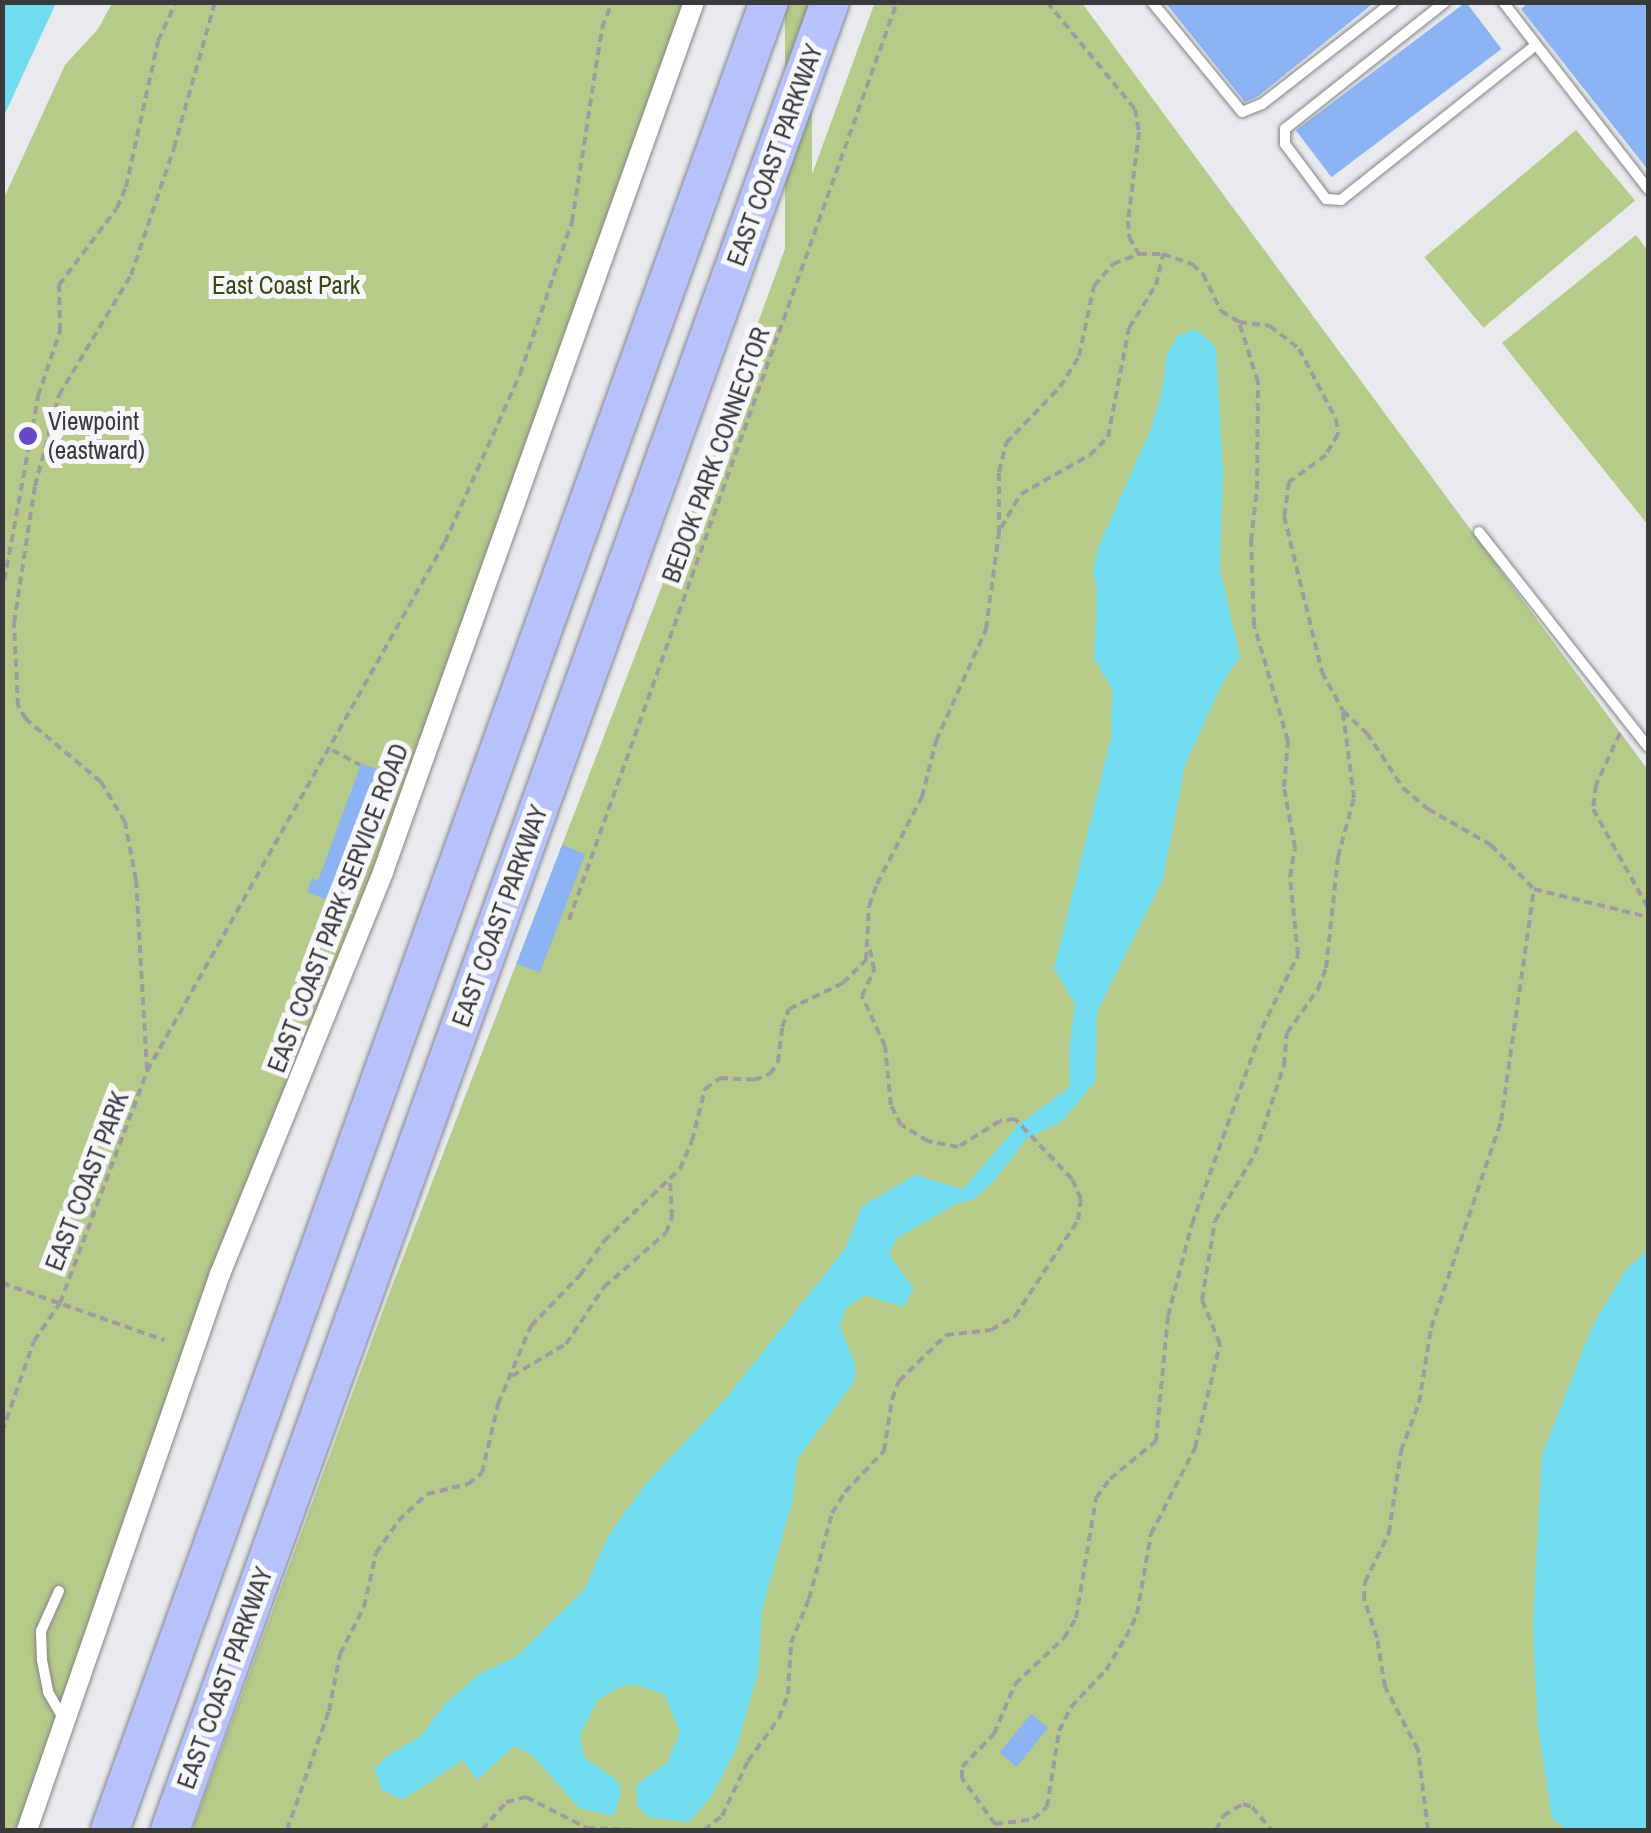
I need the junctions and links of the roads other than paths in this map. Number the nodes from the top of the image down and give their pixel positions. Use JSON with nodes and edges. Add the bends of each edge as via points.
{"nodes":[{"id":1,"x":694,"y":2,"type":"edge"},
{"id":2,"x":769,"y":2,"type":"edge"},
{"id":3,"x":830,"y":2,"type":"edge"},
{"id":4,"x":1152,"y":2,"type":"edge"},
{"id":5,"x":1393,"y":2,"type":"edge"},
{"id":6,"x":1445,"y":2,"type":"edge"},
{"id":7,"x":1503,"y":2,"type":"edge"},
{"id":8,"x":1536,"y":45,"type":"junction"},
{"id":9,"x":1648,"y":189,"type":"edge"},
{"id":10,"x":1480,"y":532,"type":"dead end"},
{"id":11,"x":1648,"y":746,"type":"edge"},
{"id":12,"x":60,"y":1591,"type":"dead end"},
{"id":13,"x":66,"y":1722,"type":"junction"},
{"id":14,"x":27,"y":1830,"type":"edge"},
{"id":15,"x":110,"y":1830,"type":"edge"},
{"id":16,"x":170,"y":1830,"type":"edge"}],
"edges":[{"from":1,"to":13,"type":"street","name":"EAST COAST PARK SERVICE ROAD","via":[[383,872],[220,1274]]},
{"from":2,"to":15,"type":"highway"},
{"from":3,"to":16,"type":"highway","name":"EAST COAST PARKWAY"},
{"from":4,"to":5,"type":"lane","via":[[1242,112],[1262,104]]},
{"from":6,"to":8,"type":"lane","via":[[1285,130],[1285,144],[1326,199],[1341,200]]},
{"from":7,"to":8,"type":"lane"},
{"from":8,"to":9,"type":"lane"},
{"from":10,"to":11,"type":"lane"},
{"from":12,"to":13,"type":"lane","via":[[45,1618],[42,1660],[48,1692]]},
{"from":13,"to":14,"type":"street","name":"EAST COAST PARK SERVICE ROAD"}]}
